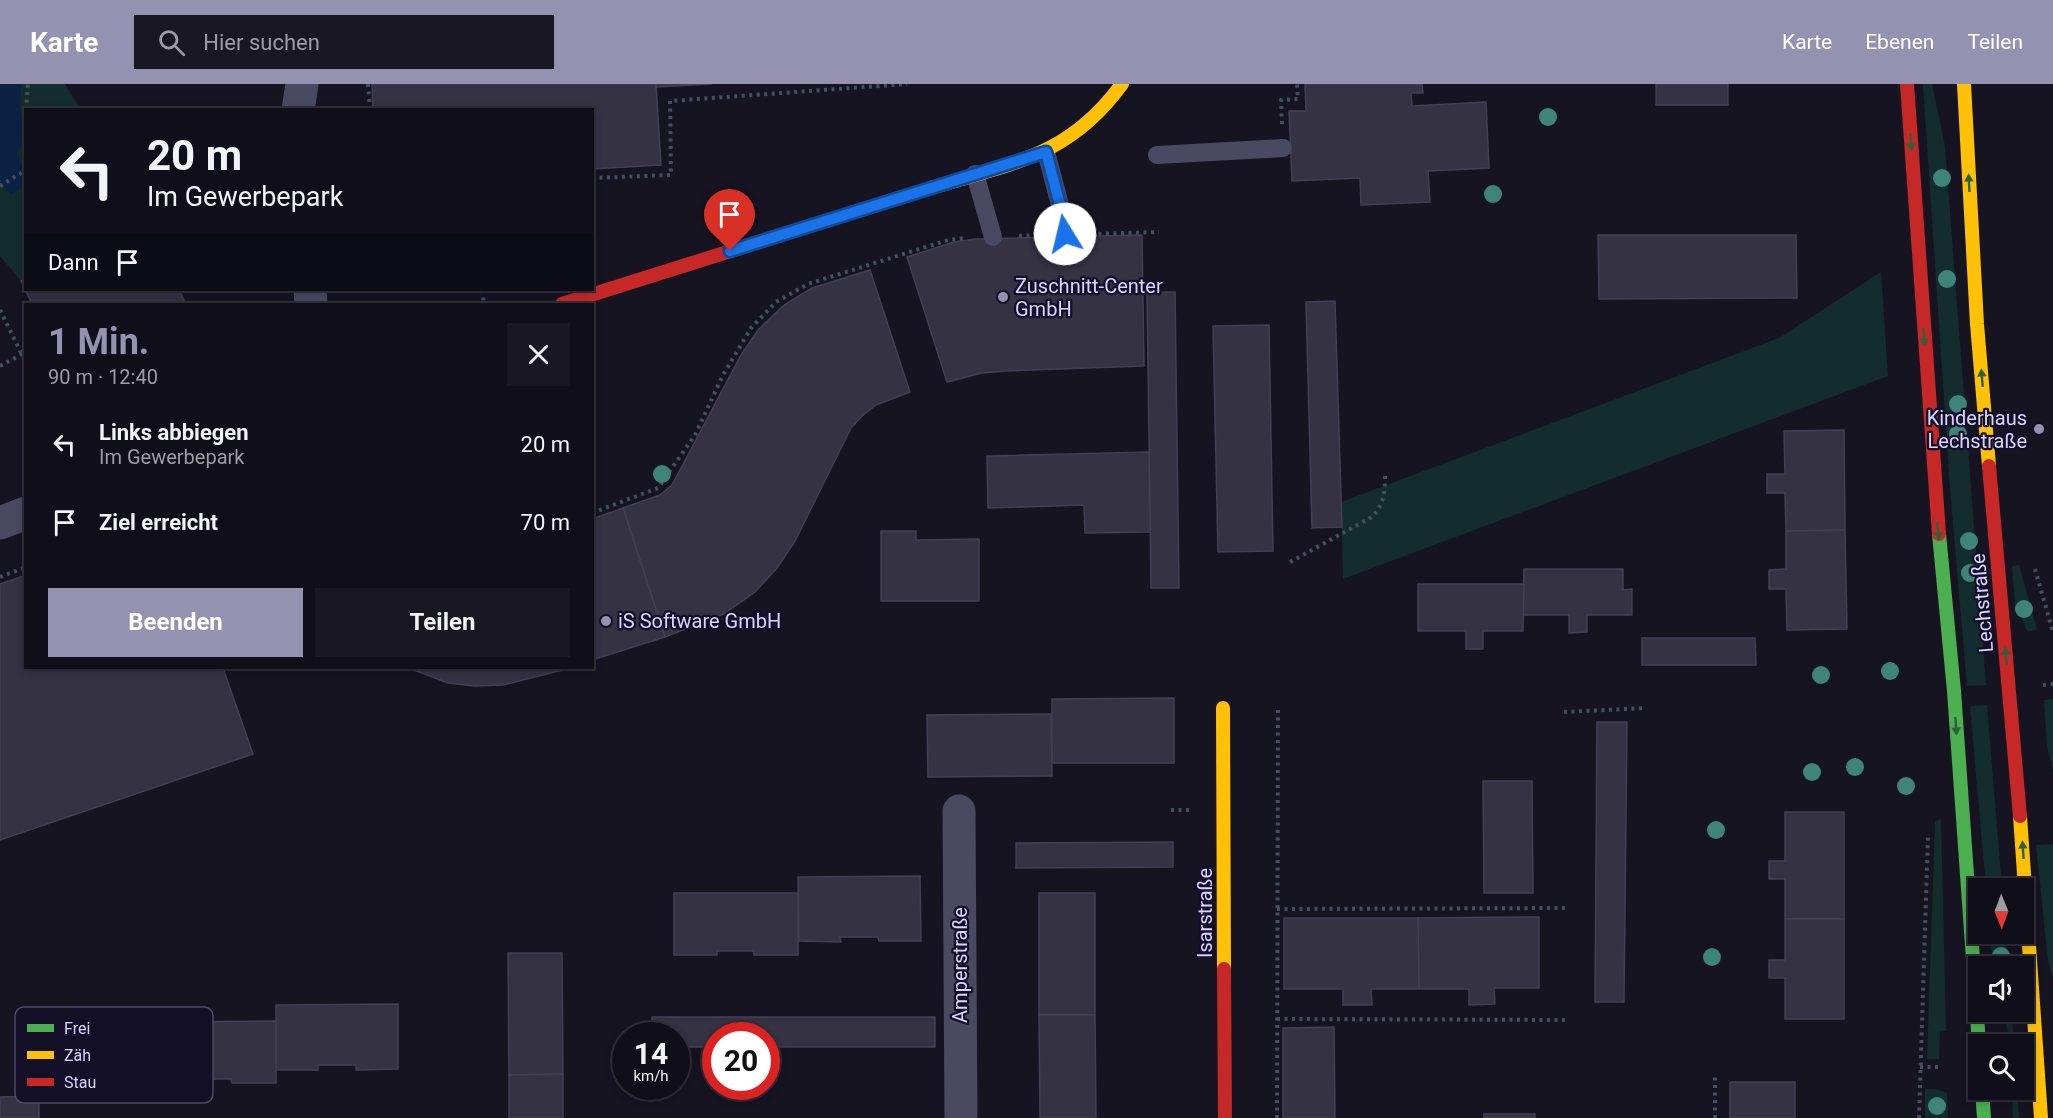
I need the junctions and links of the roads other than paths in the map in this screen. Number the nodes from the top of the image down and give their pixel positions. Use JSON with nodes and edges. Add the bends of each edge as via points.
{"nodes":[{"id":1,"x":302,"y":84,"type":"edge"},
{"id":2,"x":1122,"y":84,"type":"edge"},
{"id":3,"x":1907,"y":84,"type":"edge"},
{"id":4,"x":1964,"y":84,"type":"edge"},
{"id":5,"x":298,"y":108,"type":"edge"},
{"id":6,"x":1283,"y":148,"type":"road end"},
{"id":7,"x":1046,"y":152,"type":"junction"},
{"id":8,"x":1157,"y":155,"type":"dead end"},
{"id":9,"x":975,"y":174,"type":"junction"},
{"id":10,"x":1065,"y":234,"type":"road end"},
{"id":11,"x":993,"y":237,"type":"road end"},
{"id":12,"x":565,"y":303,"type":"edge"},
{"id":13,"x":24,"y":514,"type":"edge"},
{"id":14,"x":0,"y":523,"type":"edge"},
{"id":15,"x":1223,"y":708,"type":"dead end"},
{"id":16,"x":959,"y":811,"type":"dead end"},
{"id":17,"x":1978,"y":1034,"type":"edge"},
{"id":18,"x":1983,"y":1100,"type":"edge"},
{"id":19,"x":961,"y":1118,"type":"edge"},
{"id":20,"x":1225,"y":1118,"type":"edge"},
{"id":21,"x":1984,"y":1118,"type":"edge"},
{"id":22,"x":2041,"y":1118,"type":"edge"}],
"edges":[{"from":1,"to":5,"type":"street"},
{"from":2,"to":7,"type":"street","via":[[1104,110],[1073,137]]},
{"from":3,"to":17,"type":"street","name":"Lechstraße","one_way":true},
{"from":22,"to":4,"type":"street","name":"Lechstraße","one_way":true,"via":[[2018,789],[1977,324]]},
{"from":6,"to":8,"type":"lane"},
{"from":7,"to":9,"type":"street"},
{"from":7,"to":10,"type":"lane"},
{"from":9,"to":11,"type":"lane"},
{"from":9,"to":12,"type":"street"},
{"from":13,"to":14,"type":"street"},
{"from":15,"to":20,"type":"street","name":"Isarstraße"},
{"from":16,"to":19,"type":"street","name":"Amperstraße"},
{"from":18,"to":21,"type":"street"}]}
